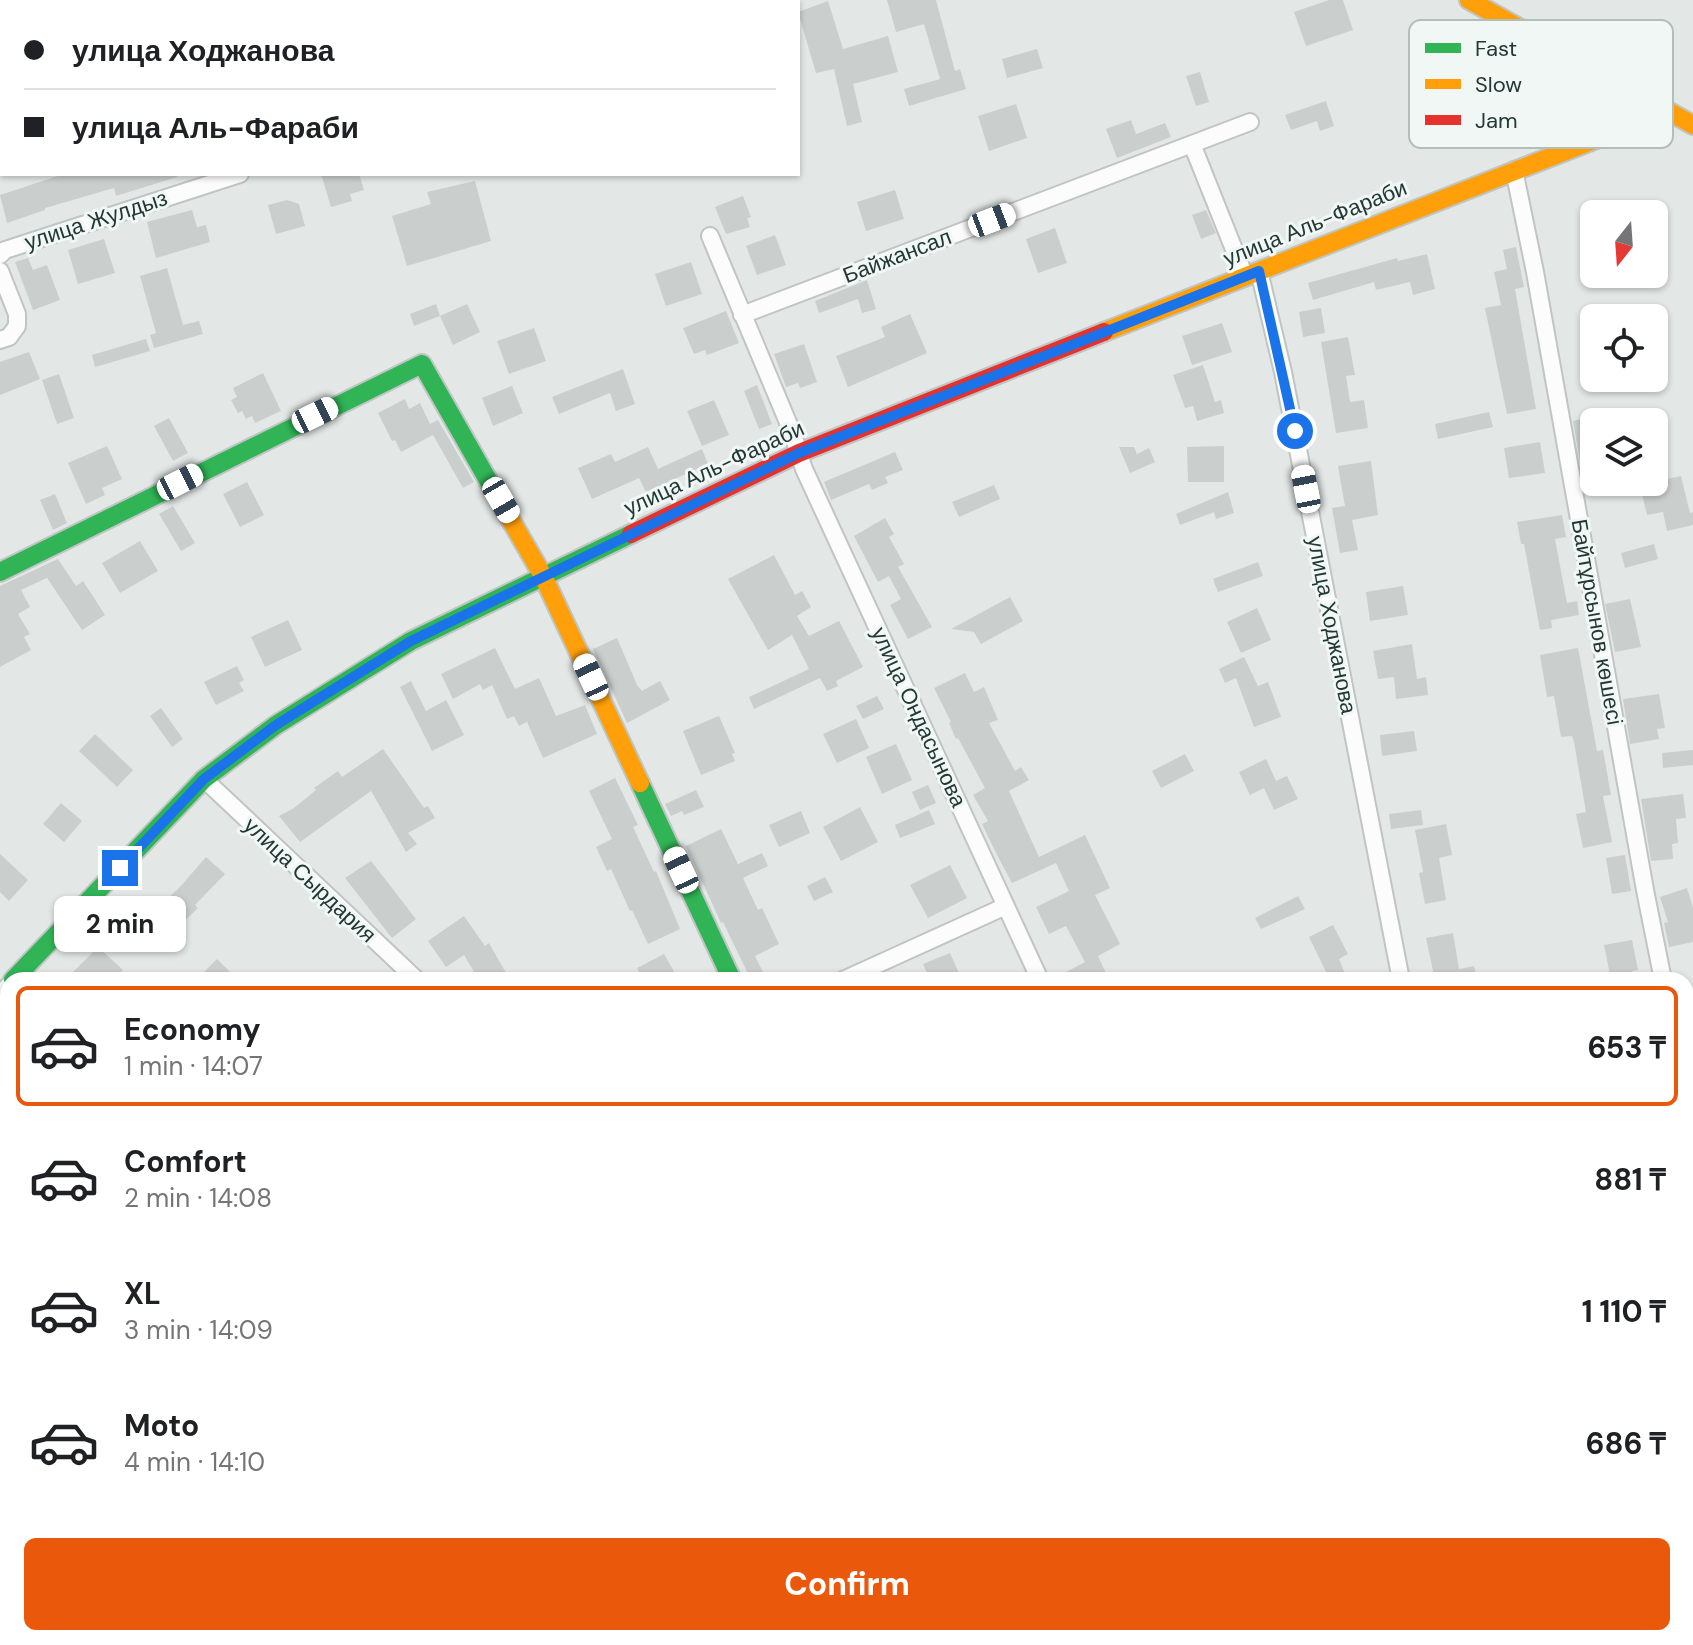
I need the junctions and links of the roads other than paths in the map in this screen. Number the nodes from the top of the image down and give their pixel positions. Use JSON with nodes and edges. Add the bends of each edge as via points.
{"nodes":[{"id":1,"x":1469,"y":0,"type":"edge"},
{"id":2,"x":1505,"y":20,"type":"edge"},
{"id":3,"x":1673,"y":114,"type":"edge"},
{"id":4,"x":1250,"y":122,"type":"dead end"},
{"id":5,"x":1693,"y":125,"type":"edge"},
{"id":6,"x":1192,"y":144,"type":"junction"},
{"id":7,"x":1571,"y":148,"type":"edge"},
{"id":8,"x":1514,"y":170,"type":"junction"},
{"id":9,"x":234,"y":176,"type":"edge"},
{"id":10,"x":710,"y":236,"type":"dead end"},
{"id":11,"x":0,"y":255,"type":"edge"},
{"id":12,"x":0,"y":271,"type":"edge"},
{"id":13,"x":1252,"y":274,"type":"junction"},
{"id":14,"x":742,"y":315,"type":"junction"},
{"id":15,"x":0,"y":340,"type":"edge"},
{"id":16,"x":799,"y":453,"type":"junction"},
{"id":17,"x":0,"y":572,"type":"edge"},
{"id":18,"x":543,"y":576,"type":"junction"},
{"id":19,"x":204,"y":779,"type":"junction"},
{"id":20,"x":1006,"y":906,"type":"junction"},
{"id":21,"x":21,"y":972,"type":"edge"},
{"id":22,"x":409,"y":972,"type":"edge"},
{"id":23,"x":728,"y":972,"type":"edge"},
{"id":24,"x":861,"y":972,"type":"edge"},
{"id":25,"x":1036,"y":972,"type":"edge"},
{"id":26,"x":1399,"y":972,"type":"edge"},
{"id":27,"x":1661,"y":972,"type":"edge"}],
"edges":[{"from":1,"to":2,"type":"street"},
{"from":3,"to":5,"type":"street"},
{"from":4,"to":6,"type":"street","name":"Байжансал"},
{"from":6,"to":13,"type":"street"},
{"from":6,"to":14,"type":"street","name":"Байжансал"},
{"from":7,"to":8,"type":"street","name":"улица Аль-Фараби"},
{"from":8,"to":13,"type":"street","name":"улица Аль-Фараби"},
{"from":8,"to":27,"type":"street","name":"Байтұрсынов көшесі"},
{"from":9,"to":11,"type":"street","name":"улица Жулдыз"},
{"from":10,"to":14,"type":"street"},
{"from":12,"to":15,"type":"street","via":[[17,314],[17,326]]},
{"from":13,"to":16,"type":"street","name":"улица Аль-Фараби"},
{"from":13,"to":26,"type":"street","name":"улица Ходжанова","via":[[1283,372]]},
{"from":14,"to":16,"type":"street"},
{"from":16,"to":18,"type":"street","name":"улица Аль-Фараби"},
{"from":16,"to":20,"type":"street","name":"улица Ондасынова"},
{"from":17,"to":18,"type":"street","via":[[422,364]]},
{"from":18,"to":19,"type":"street","name":"улица Аль-Фараби","via":[[411,641],[276,725]]},
{"from":18,"to":23,"type":"street"},
{"from":19,"to":21,"type":"street","name":"улица Аль-Фараби"},
{"from":19,"to":22,"type":"street","name":"улица Сырдария"},
{"from":20,"to":24,"type":"street"},
{"from":20,"to":25,"type":"street","name":"улица Ондасынова"}]}
